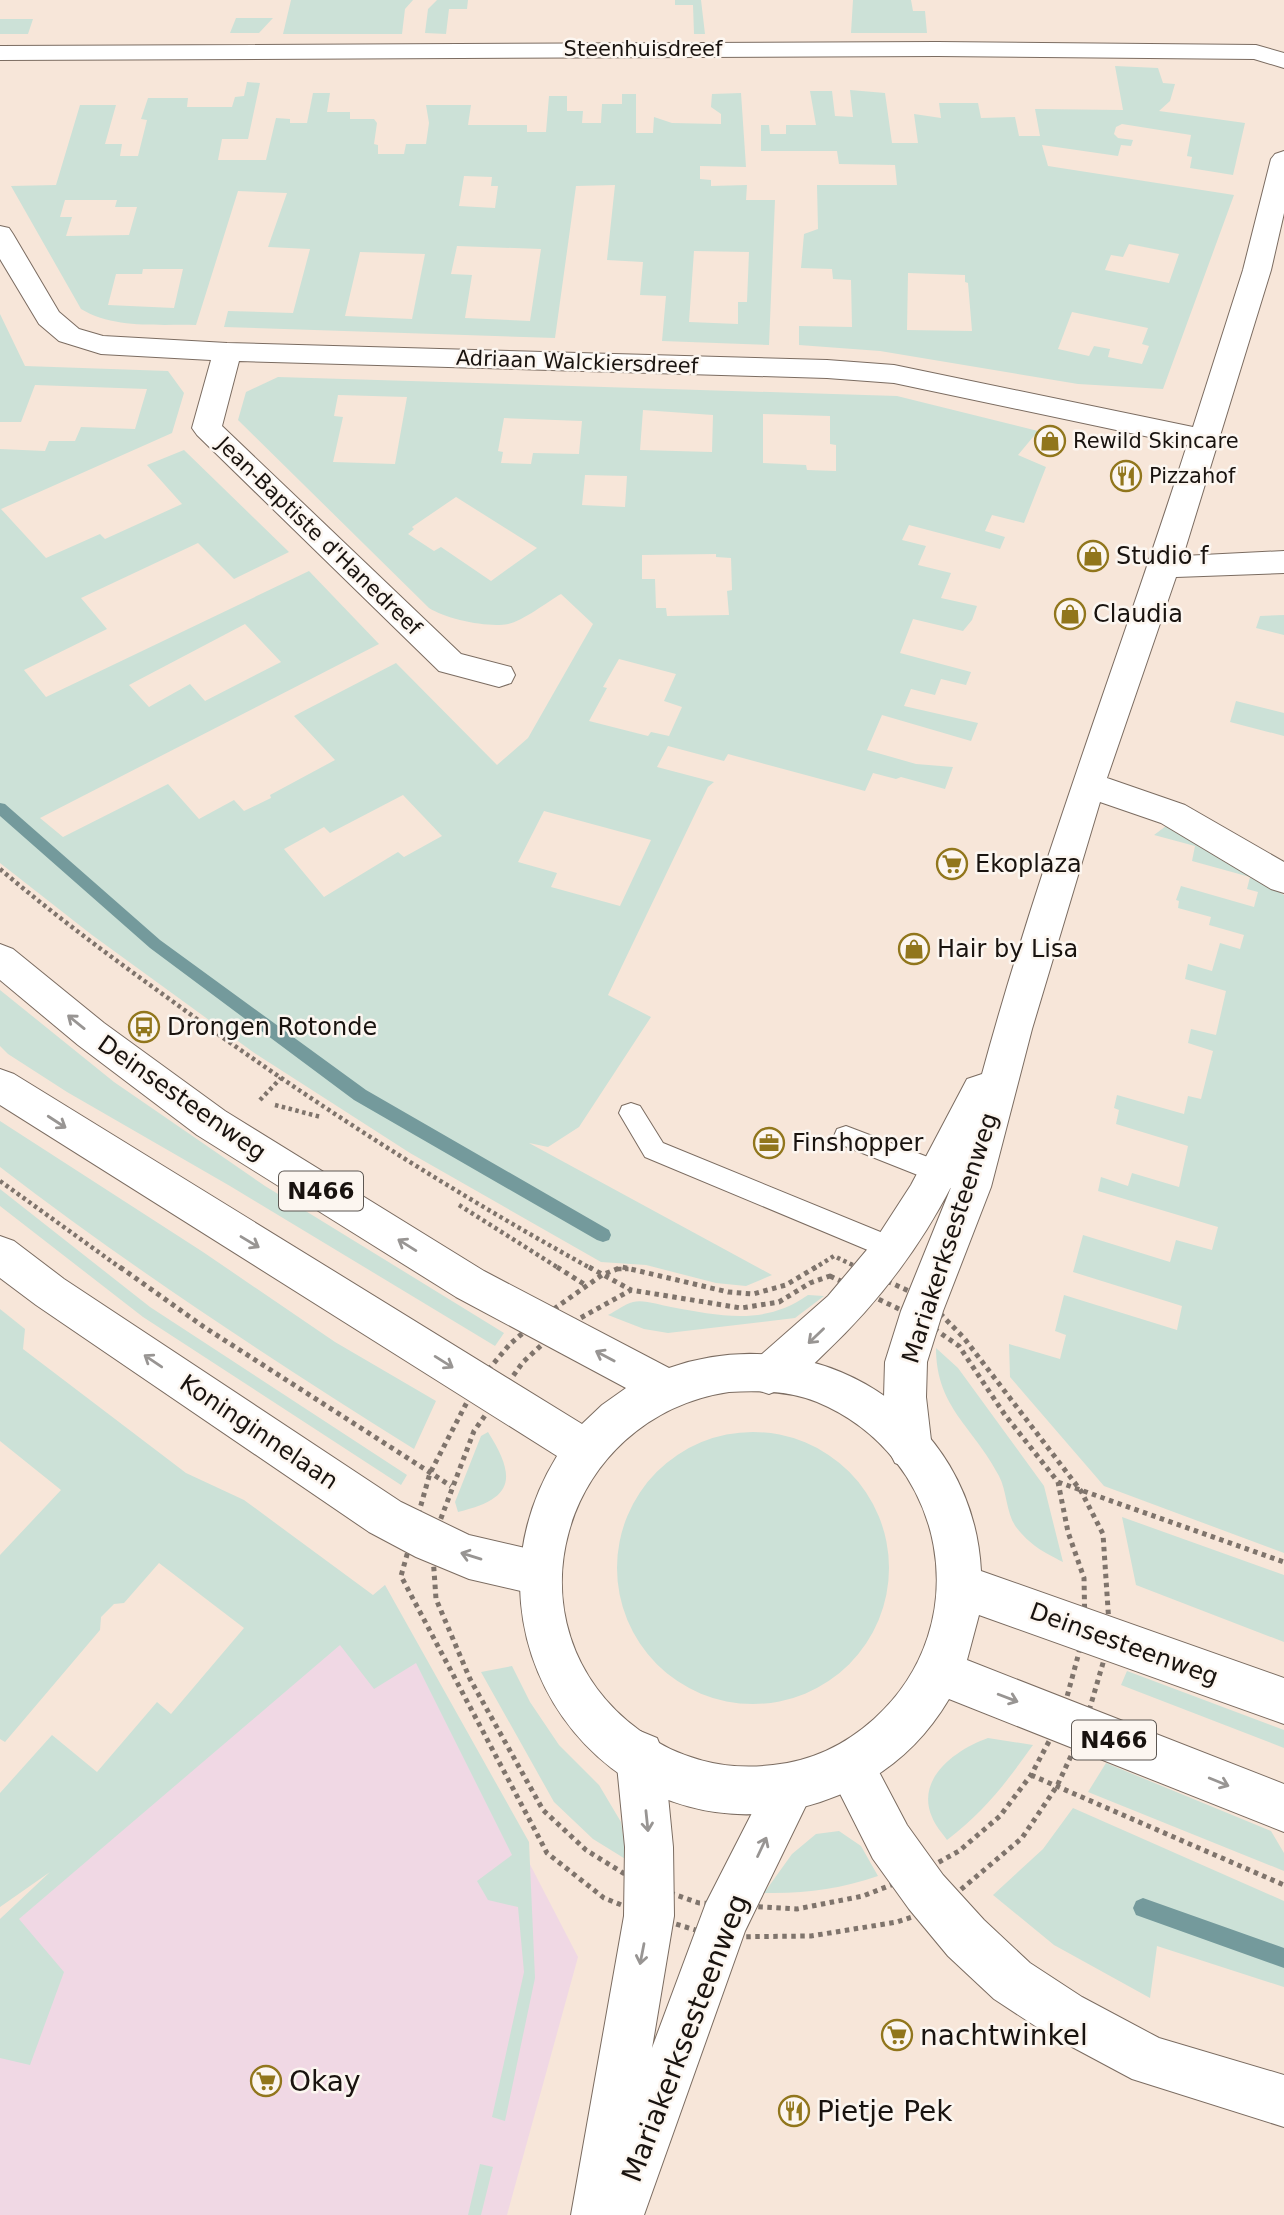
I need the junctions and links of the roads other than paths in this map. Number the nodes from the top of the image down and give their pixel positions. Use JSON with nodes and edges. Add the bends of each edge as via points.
{"nodes":[{"id":1,"x":0,"y":52,"type":"edge"},
{"id":2,"x":1284,"y":61,"type":"edge"},
{"id":3,"x":1284,"y":159,"type":"edge"},
{"id":4,"x":0,"y":234,"type":"edge"},
{"id":5,"x":227,"y":352,"type":"junction"},
{"id":6,"x":1204,"y":439,"type":"junction"},
{"id":7,"x":1284,"y":562,"type":"edge"},
{"id":8,"x":1164,"y":567,"type":"junction"},
{"id":9,"x":499,"y":675,"type":"dead end"},
{"id":10,"x":1088,"y":785,"type":"junction"},
{"id":11,"x":1284,"y":879,"type":"edge"},
{"id":12,"x":0,"y":959,"type":"edge"},
{"id":13,"x":0,"y":1085,"type":"edge"},
{"id":14,"x":631,"y":1113,"type":"dead end"},
{"id":15,"x":846,"y":1136,"type":"dead end"},
{"id":16,"x":955,"y":1179,"type":"junction"},
{"id":17,"x":0,"y":1254,"type":"edge"},
{"id":18,"x":881,"y":1261,"type":"junction"},
{"id":19,"x":769,"y":1375,"type":"junction"},
{"id":20,"x":666,"y":1388,"type":"junction"},
{"id":21,"x":582,"y":1448,"type":"junction"},
{"id":22,"x":910,"y":1449,"type":"junction"},
{"id":23,"x":538,"y":1573,"type":"junction"},
{"id":24,"x":964,"y":1587,"type":"junction"},
{"id":25,"x":944,"y":1674,"type":"junction"},
{"id":26,"x":1284,"y":1701,"type":"edge"},
{"id":27,"x":640,"y":1755,"type":"junction"},
{"id":28,"x":851,"y":1768,"type":"junction"},
{"id":29,"x":791,"y":1787,"type":"junction"},
{"id":30,"x":1284,"y":1808,"type":"edge"},
{"id":31,"x":1284,"y":2101,"type":"edge"},
{"id":32,"x":598,"y":2215,"type":"edge"},
{"id":33,"x":617,"y":2215,"type":"edge"}],
"edges":[{"from":1,"to":2,"type":"main road","name":"Steenhuisdreef","via":[[937,49],[1256,52]]},
{"from":3,"to":6,"type":"main road","name":"Mariakerksesteenweg","via":[[1257,270]]},
{"from":4,"to":5,"type":"main road","name":"Adriaan Walckiersdreef","via":[[49,318],[69,335],[101,345]]},
{"from":5,"to":6,"type":"main road","name":"Adriaan Walckiersdreef","via":[[894,374]]},
{"from":5,"to":9,"type":"main road","name":"Jean-Baptiste d'Hanedreef","via":[[207,428],[450,663]]},
{"from":6,"to":8,"type":"main road","name":"Mariakerksesteenweg"},
{"from":7,"to":8,"type":"main road"},
{"from":8,"to":10,"type":"main road","name":"Mariakerksesteenweg"},
{"from":10,"to":11,"type":"main road","via":[[1173,814]]},
{"from":10,"to":16,"type":"main road","name":"Mariakerksesteenweg","via":[[1013,1029]]},
{"from":20,"to":12,"type":"main road","name":"Deinsesteenweg","number":"N466","one_way":true,"via":[[470,1284],[212,1123],[91,1034]]},
{"from":13,"to":21,"type":"main road","one_way":true},
{"from":14,"to":18,"type":"lane","via":[[654,1150]]},
{"from":15,"to":16,"type":"lane"},
{"from":16,"to":18,"type":"main road","name":"Mariakerksesteenweg"},
{"from":16,"to":22,"type":"main road","name":"Mariakerksesteenweg","via":[[906,1362]]},
{"from":23,"to":17,"type":"main road","name":"Koninginnelaan","one_way":true,"via":[[469,1557],[386,1517]]},
{"from":18,"to":19,"type":"main road","name":"Mariakerksesteenweg","one_way":true,"via":[[830,1323]]},
{"from":19,"to":20,"type":"main road","via":[[699,1378]]},
{"from":19,"to":22,"type":"main road","via":[[808,1383],[846,1399],[880,1421]]},
{"from":20,"to":21,"type":"main road","via":[[606,1423]]},
{"from":21,"to":23,"type":"main road","via":[[548,1510]]},
{"from":22,"to":24,"type":"main road","via":[[949,1513]]},
{"from":23,"to":27,"type":"main road","via":[[541,1615],[570,1684],[604,1728]]},
{"from":24,"to":25,"type":"main road","via":[[959,1631]]},
{"from":24,"to":26,"type":"main road","name":"Deinsesteenweg"},
{"from":25,"to":28,"type":"main road","via":[[921,1711],[889,1744]]},
{"from":25,"to":30,"type":"main road","number":"N466","one_way":true},
{"from":27,"to":29,"type":"main road","via":[[688,1777],[739,1788]]},
{"from":27,"to":32,"type":"main road","name":"Mariakerksesteenweg","one_way":true,"via":[[649,1901]]},
{"from":28,"to":29,"type":"main road"},
{"from":28,"to":31,"type":"main road","via":[[890,1842],[926,1892],[1012,1981],[1150,2061]]},
{"from":33,"to":29,"type":"main road","name":"Mariakerksesteenweg","one_way":true,"via":[[725,1922]]}]}
